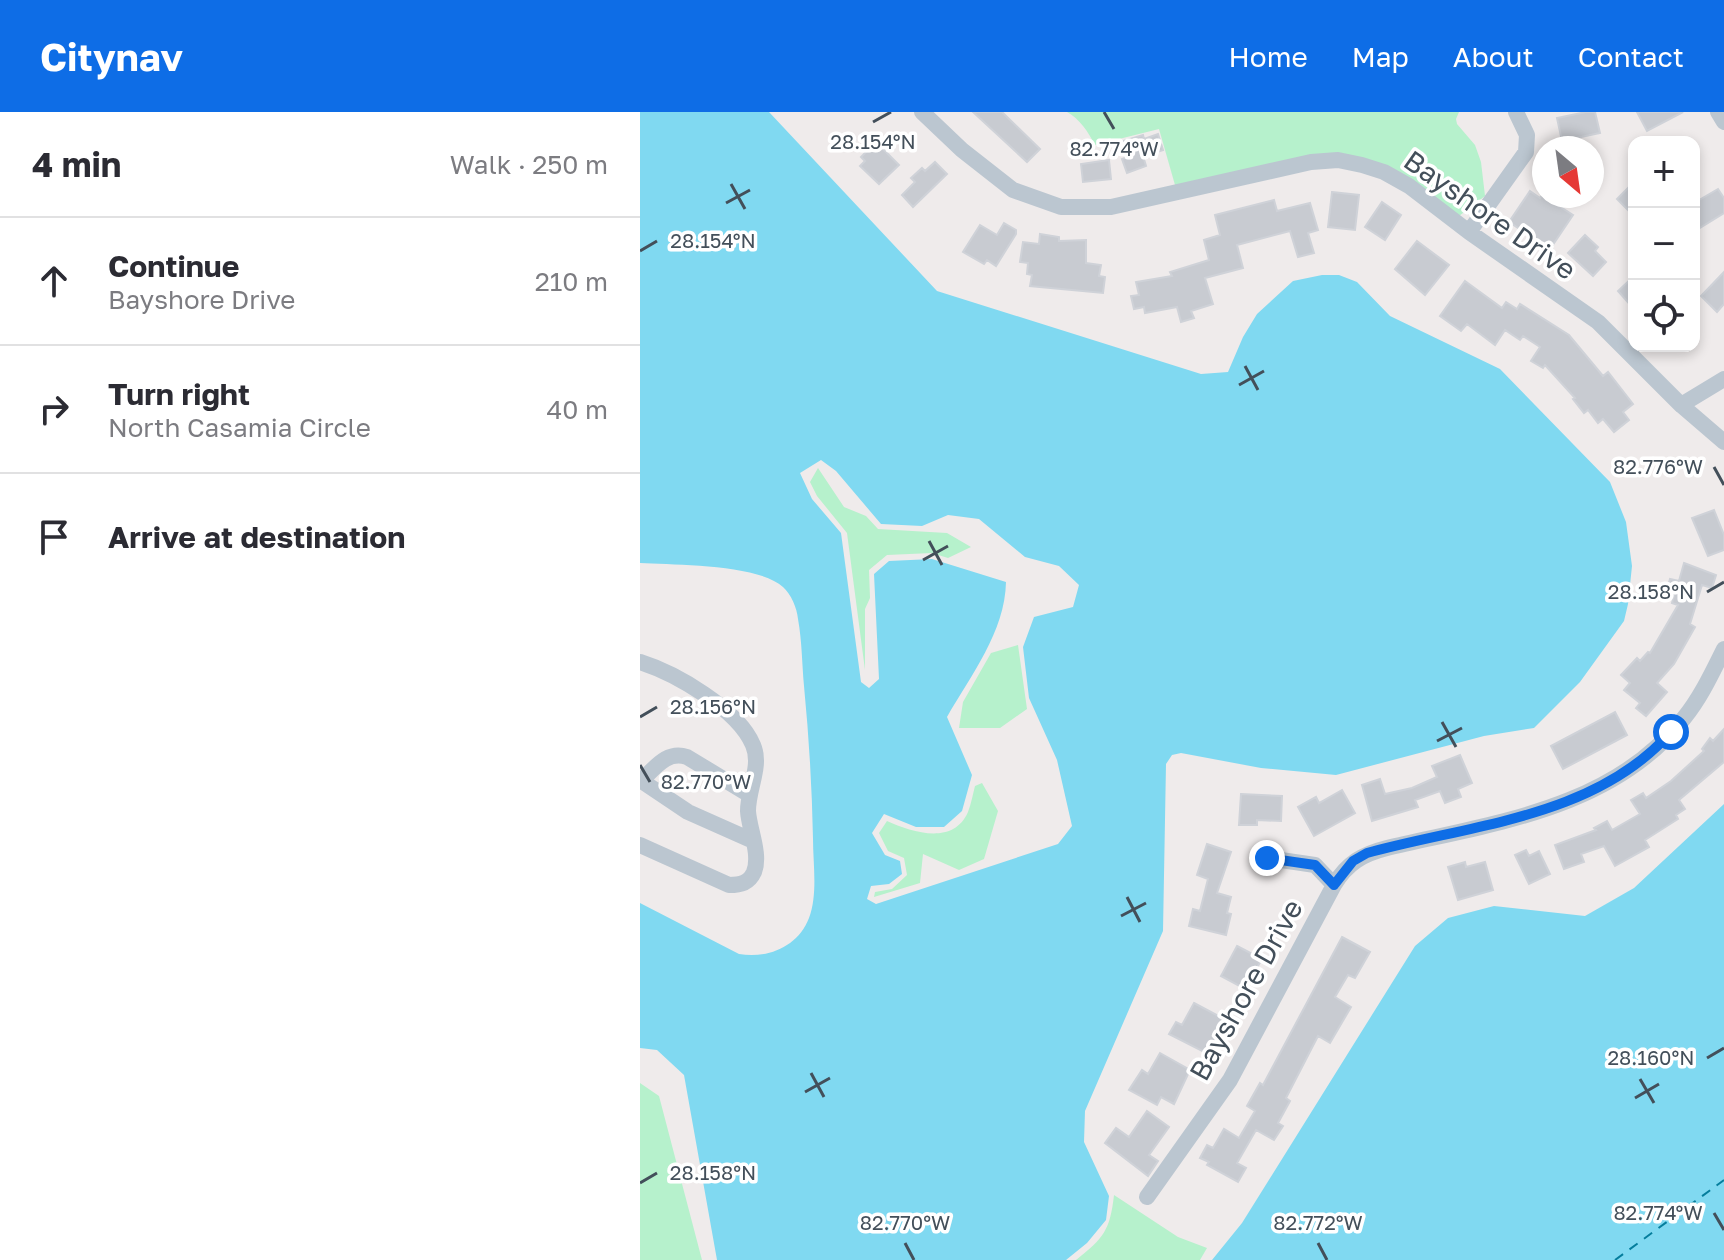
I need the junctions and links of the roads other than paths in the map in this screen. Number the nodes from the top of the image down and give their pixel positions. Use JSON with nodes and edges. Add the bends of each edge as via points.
{"nodes":[{"id":1,"x":922,"y":112,"type":"edge"},
{"id":2,"x":1516,"y":112,"type":"edge"},
{"id":3,"x":1718,"y":112,"type":"edge"},
{"id":4,"x":1724,"y":122,"type":"edge"},
{"id":5,"x":1469,"y":232,"type":"junction"},
{"id":6,"x":1724,"y":379,"type":"edge"},
{"id":7,"x":1681,"y":405,"type":"junction"},
{"id":8,"x":1724,"y":442,"type":"edge"},
{"id":9,"x":1724,"y":649,"type":"edge"},
{"id":10,"x":640,"y":662,"type":"edge"},
{"id":11,"x":641,"y":781,"type":"edge"},
{"id":12,"x":748,"y":794,"type":"junction"},
{"id":13,"x":751,"y":840,"type":"junction"},
{"id":14,"x":640,"y":845,"type":"edge"},
{"id":15,"x":1267,"y":858,"type":"dead end"},
{"id":16,"x":1334,"y":885,"type":"junction"},
{"id":17,"x":1147,"y":1197,"type":"dead end"}],
"edges":[{"from":1,"to":5,"type":"street","name":"Bayshore Drive","via":[[1013,190],[1061,207],[1111,207],[1338,160],[1397,179]]},
{"from":2,"to":5,"type":"street","via":[[1527,135],[1526,152]]},
{"from":3,"to":4,"type":"street"},
{"from":5,"to":7,"type":"street","name":"Bayshore Drive","via":[[1598,322]]},
{"from":6,"to":7,"type":"street"},
{"from":7,"to":8,"type":"street","name":"Bayshore Drive"},
{"from":9,"to":16,"type":"street","name":"Bayshore Drive","via":[[1683,719],[1659,746],[1607,785],[1518,817],[1367,853],[1353,861]]},
{"from":10,"to":12,"type":"street","via":[[684,682],[737,723],[752,742],[757,760]]},
{"from":11,"to":12,"type":"street","via":[[678,754]]},
{"from":11,"to":13,"type":"street","via":[[688,812]]},
{"from":12,"to":13,"type":"street"},
{"from":13,"to":14,"type":"street","via":[[756,869],[741,885],[729,885]]},
{"from":15,"to":16,"type":"street","via":[[1315,865]]},
{"from":16,"to":17,"type":"street","name":"Bayshore Drive","via":[[1230,1080]]}]}
